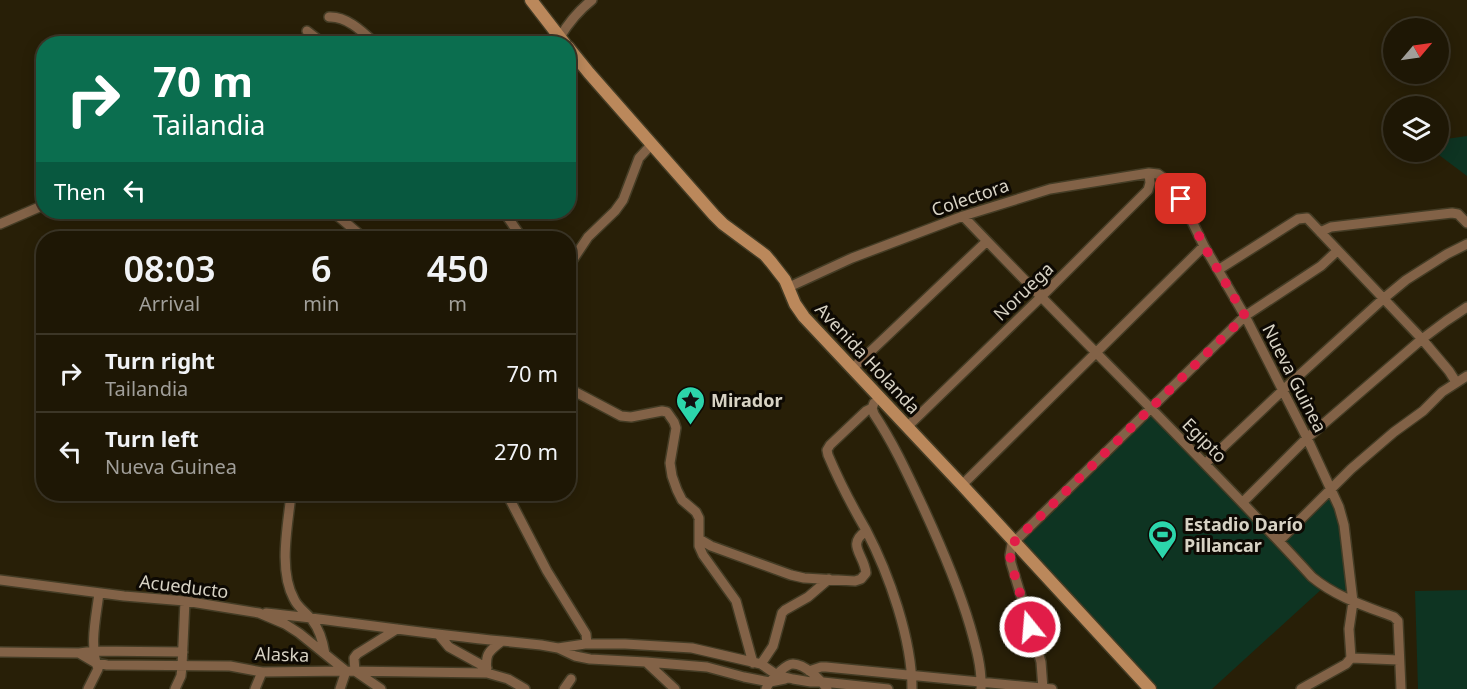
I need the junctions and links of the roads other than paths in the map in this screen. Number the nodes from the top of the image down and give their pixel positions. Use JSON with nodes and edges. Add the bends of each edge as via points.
{"nodes":[{"id":1,"x":531,"y":0,"type":"edge"},
{"id":2,"x":592,"y":0,"type":"edge"},
{"id":3,"x":329,"y":17,"type":"dead end"},
{"id":4,"x":307,"y":31,"type":"dead end"},
{"id":5,"x":314,"y":36,"type":"edge"},
{"id":6,"x":366,"y":36,"type":"edge"},
{"id":7,"x":560,"y":36,"type":"edge"},
{"id":8,"x":564,"y":36,"type":"edge"},
{"id":9,"x":576,"y":58,"type":"edge"},
{"id":10,"x":651,"y":145,"type":"junction"},
{"id":11,"x":1149,"y":173,"type":"junction"},
{"id":12,"x":36,"y":208,"type":"edge"},
{"id":13,"x":963,"y":216,"type":"junction"},
{"id":14,"x":339,"y":219,"type":"edge"},
{"id":15,"x":1467,"y":223,"type":"edge"},
{"id":16,"x":0,"y":224,"type":"edge"},
{"id":17,"x":354,"y":231,"type":"edge"},
{"id":18,"x":1320,"y":232,"type":"junction"},
{"id":19,"x":987,"y":241,"type":"junction"},
{"id":20,"x":1467,"y":244,"type":"edge"},
{"id":21,"x":1204,"y":246,"type":"junction"},
{"id":22,"x":1337,"y":251,"type":"junction"},
{"id":23,"x":576,"y":255,"type":"edge"},
{"id":24,"x":1218,"y":270,"type":"junction"},
{"id":25,"x":789,"y":288,"type":"junction"},
{"id":26,"x":1041,"y":297,"type":"junction"},
{"id":27,"x":1383,"y":299,"type":"junction"},
{"id":28,"x":1467,"y":307,"type":"edge"},
{"id":29,"x":1245,"y":316,"type":"junction"},
{"id":30,"x":1422,"y":339,"type":"junction"},
{"id":31,"x":1095,"y":353,"type":"junction"},
{"id":32,"x":852,"y":369,"type":"junction"},
{"id":33,"x":1467,"y":376,"type":"edge"},
{"id":34,"x":1456,"y":382,"type":"junction"},
{"id":35,"x":1283,"y":390,"type":"junction"},
{"id":36,"x":576,"y":392,"type":"edge"},
{"id":37,"x":875,"y":402,"type":"junction"},
{"id":38,"x":1150,"y":409,"type":"junction"},
{"id":39,"x":907,"y":427,"type":"junction"},
{"id":40,"x":1307,"y":438,"type":"junction"},
{"id":41,"x":1205,"y":464,"type":"junction"},
{"id":42,"x":962,"y":484,"type":"junction"},
{"id":43,"x":1331,"y":489,"type":"junction"},
{"id":44,"x":290,"y":501,"type":"edge"},
{"id":45,"x":511,"y":501,"type":"edge"},
{"id":46,"x":1243,"y":502,"type":"junction"},
{"id":47,"x":866,"y":531,"type":"junction"},
{"id":48,"x":699,"y":539,"type":"junction"},
{"id":49,"x":1014,"y":541,"type":"junction"},
{"id":50,"x":1280,"y":541,"type":"junction"},
{"id":51,"x":829,"y":579,"type":"junction"},
{"id":52,"x":0,"y":580,"type":"edge"},
{"id":53,"x":99,"y":593,"type":"junction"},
{"id":54,"x":185,"y":601,"type":"junction"},
{"id":55,"x":1353,"y":602,"type":"junction"},
{"id":56,"x":253,"y":612,"type":"junction"},
{"id":57,"x":311,"y":618,"type":"junction"},
{"id":58,"x":397,"y":629,"type":"junction"},
{"id":59,"x":440,"y":635,"type":"junction"},
{"id":60,"x":502,"y":641,"type":"junction"},
{"id":61,"x":587,"y":644,"type":"junction"},
{"id":62,"x":558,"y":648,"type":"junction"},
{"id":63,"x":95,"y":651,"type":"junction"},
{"id":64,"x":0,"y":652,"type":"edge"},
{"id":65,"x":183,"y":652,"type":"junction"},
{"id":66,"x":79,"y":653,"type":"junction"},
{"id":67,"x":325,"y":654,"type":"junction"},
{"id":68,"x":1351,"y":658,"type":"junction"},
{"id":69,"x":1399,"y":660,"type":"junction"},
{"id":70,"x":646,"y":662,"type":"junction"},
{"id":71,"x":96,"y":663,"type":"junction"},
{"id":72,"x":757,"y":664,"type":"junction"},
{"id":73,"x":182,"y":666,"type":"junction"},
{"id":74,"x":350,"y":671,"type":"junction"},
{"id":75,"x":487,"y":671,"type":"junction"},
{"id":76,"x":808,"y":671,"type":"junction"},
{"id":77,"x":262,"y":672,"type":"junction"},
{"id":78,"x":912,"y":676,"type":"junction"},
{"id":79,"x":571,"y":679,"type":"dead end"},
{"id":80,"x":771,"y":682,"type":"edge"},
{"id":81,"x":825,"y":685,"type":"edge"},
{"id":82,"x":981,"y":686,"type":"edge"},
{"id":83,"x":88,"y":689,"type":"edge"},
{"id":84,"x":175,"y":689,"type":"edge"},
{"id":85,"x":255,"y":689,"type":"edge"},
{"id":86,"x":340,"y":689,"type":"edge"},
{"id":87,"x":381,"y":689,"type":"edge"},
{"id":88,"x":525,"y":689,"type":"edge"},
{"id":89,"x":564,"y":689,"type":"edge"},
{"id":90,"x":675,"y":689,"type":"edge"},
{"id":91,"x":888,"y":689,"type":"edge"},
{"id":92,"x":912,"y":689,"type":"edge"},
{"id":93,"x":1046,"y":689,"type":"edge"},
{"id":94,"x":1150,"y":689,"type":"edge"},
{"id":95,"x":1301,"y":689,"type":"edge"},
{"id":96,"x":1401,"y":689,"type":"edge"}],
"edges":[{"from":1,"to":7,"type":"street"},
{"from":2,"to":8,"type":"street","via":[[568,23]]},
{"from":3,"to":6,"type":"street","via":[[338,17]]},
{"from":4,"to":5,"type":"street"},
{"from":9,"to":10,"type":"street","name":"Avenida Holanda"},
{"from":10,"to":23,"type":"street","via":[[639,158],[615,211]]},
{"from":10,"to":25,"type":"street","name":"Avenida Holanda","via":[[723,224],[765,255]]},
{"from":11,"to":13,"type":"street","name":"Colectora","via":[[1050,189]]},
{"from":11,"to":21,"type":"street","name":"Nueva Guinea","via":[[1158,174],[1169,183]]},
{"from":11,"to":26,"type":"street","name":"Noruega","via":[[1148,190]]},
{"from":12,"to":16,"type":"street"},
{"from":13,"to":19,"type":"street","name":"Egipto"},
{"from":13,"to":25,"type":"street","name":"Colectora","via":[[852,258]]},
{"from":14,"to":17,"type":"street"},
{"from":15,"to":18,"type":"street","via":[[1452,213],[1331,227]]},
{"from":18,"to":22,"type":"street"},
{"from":18,"to":24,"type":"street","via":[[1307,218],[1298,219]]},
{"from":19,"to":26,"type":"street","name":"Egipto"},
{"from":19,"to":32,"type":"street"},
{"from":20,"to":27,"type":"street","via":[[1406,280]]},
{"from":21,"to":24,"type":"street","name":"Nueva Guinea"},
{"from":21,"to":31,"type":"street"},
{"from":22,"to":27,"type":"street"},
{"from":22,"to":29,"type":"street","via":[[1321,266]]},
{"from":24,"to":29,"type":"street","name":"Nueva Guinea"},
{"from":25,"to":32,"type":"street","name":"Avenida Holanda","via":[[800,312]]},
{"from":26,"to":31,"type":"street","name":"Egipto"},
{"from":26,"to":39,"type":"street","name":"Noruega"},
{"from":27,"to":30,"type":"street"},
{"from":27,"to":35,"type":"street"},
{"from":28,"to":30,"type":"street"},
{"from":29,"to":35,"type":"street","name":"Nueva Guinea"},
{"from":29,"to":38,"type":"street"},
{"from":30,"to":34,"type":"street"},
{"from":30,"to":40,"type":"street"},
{"from":31,"to":38,"type":"street","name":"Egipto"},
{"from":31,"to":42,"type":"street"},
{"from":32,"to":37,"type":"street","name":"Avenida Holanda"},
{"from":33,"to":34,"type":"street"},
{"from":34,"to":43,"type":"street"},
{"from":35,"to":40,"type":"street","name":"Nueva Guinea"},
{"from":35,"to":41,"type":"street"},
{"from":36,"to":48,"type":"street","via":[[621,417],[667,412],[676,428],[670,463],[672,476],[682,500],[699,518]]},
{"from":37,"to":39,"type":"street","name":"Avenida Holanda"},
{"from":37,"to":47,"type":"street","via":[[827,450]]},
{"from":37,"to":82,"type":"street","via":[[874,414],[898,453],[960,596],[980,666]]},
{"from":38,"to":41,"type":"street","name":"Egipto"},
{"from":38,"to":49,"type":"street"},
{"from":39,"to":42,"type":"street","name":"Avenida Holanda"},
{"from":40,"to":43,"type":"street","name":"Nueva Guinea"},
{"from":40,"to":46,"type":"street"},
{"from":41,"to":46,"type":"street","name":"Egipto"},
{"from":42,"to":49,"type":"street","name":"Avenida Holanda"},
{"from":43,"to":50,"type":"street"},
{"from":43,"to":55,"type":"street","name":"Nueva Guinea","via":[[1344,525]]},
{"from":44,"to":57,"type":"street","via":[[286,546],[288,585],[294,601]]},
{"from":45,"to":61,"type":"street","via":[[586,634]]},
{"from":46,"to":50,"type":"street","name":"Egipto"},
{"from":47,"to":51,"type":"street","via":[[856,540],[866,568],[864,576],[855,580]]},
{"from":47,"to":78,"type":"street","via":[[894,596]]},
{"from":48,"to":51,"type":"street","via":[[791,575]]},
{"from":48,"to":72,"type":"street","via":[[703,555],[736,602]]},
{"from":49,"to":93,"type":"street","via":[[1011,563]]},
{"from":49,"to":94,"type":"street","name":"Avenida Holanda"},
{"from":50,"to":55,"type":"street","name":"Egipto","via":[[1312,577]]},
{"from":51,"to":72,"type":"street","via":[[785,610],[773,646]]},
{"from":52,"to":53,"type":"street","name":"Acueducto"},
{"from":53,"to":54,"type":"street","name":"Acueducto"},
{"from":53,"to":63,"type":"street"},
{"from":54,"to":56,"type":"street","name":"Acueducto"},
{"from":54,"to":65,"type":"street"},
{"from":55,"to":68,"type":"street","name":"Nueva Guinea","via":[[1349,629]]},
{"from":55,"to":69,"type":"street","name":"Egipto","via":[[1398,621]]},
{"from":56,"to":57,"type":"street"},
{"from":56,"to":67,"type":"street","name":"Acueducto","via":[[285,624]]},
{"from":57,"to":58,"type":"street"},
{"from":57,"to":67,"type":"street"},
{"from":58,"to":59,"type":"street"},
{"from":58,"to":74,"type":"street","via":[[357,654]]},
{"from":59,"to":60,"type":"street"},
{"from":59,"to":75,"type":"street","via":[[449,647]]},
{"from":60,"to":62,"type":"street"},
{"from":60,"to":75,"type":"street","via":[[488,654]]},
{"from":61,"to":62,"type":"street"},
{"from":61,"to":72,"type":"street","via":[[692,648]]},
{"from":62,"to":70,"type":"street","via":[[590,659]]},
{"from":63,"to":65,"type":"street","name":"Alaska"},
{"from":63,"to":66,"type":"street","name":"Alaska"},
{"from":63,"to":71,"type":"street"},
{"from":64,"to":66,"type":"street","name":"Alaska"},
{"from":65,"to":73,"type":"street"},
{"from":66,"to":71,"type":"street","name":"Alaska"},
{"from":67,"to":74,"type":"street","name":"Acueducto"},
{"from":68,"to":69,"type":"street"},
{"from":68,"to":95,"type":"street"},
{"from":69,"to":96,"type":"street"},
{"from":70,"to":80,"type":"street","via":[[708,667]]},
{"from":70,"to":90,"type":"street"},
{"from":71,"to":73,"type":"street","name":"Alaska"},
{"from":71,"to":83,"type":"street","via":[[98,673]]},
{"from":72,"to":80,"type":"street"},
{"from":73,"to":77,"type":"street","name":"Alaska","via":[[230,666]]},
{"from":73,"to":84,"type":"street"},
{"from":74,"to":75,"type":"street","name":"Alaska"},
{"from":74,"to":77,"type":"street","name":"Alaska"},
{"from":74,"to":86,"type":"street"},
{"from":74,"to":87,"type":"street","name":"Acueducto"},
{"from":75,"to":88,"type":"street"},
{"from":76,"to":78,"type":"street","via":[[826,667]]},
{"from":76,"to":80,"type":"street","via":[[793,664]]},
{"from":76,"to":81,"type":"street"},
{"from":77,"to":85,"type":"street"},
{"from":78,"to":82,"type":"street"},
{"from":78,"to":92,"type":"street"},
{"from":79,"to":89,"type":"street"},
{"from":80,"to":81,"type":"street","via":[[789,678]]},
{"from":81,"to":91,"type":"street"},
{"from":82,"to":93,"type":"street"}]}
